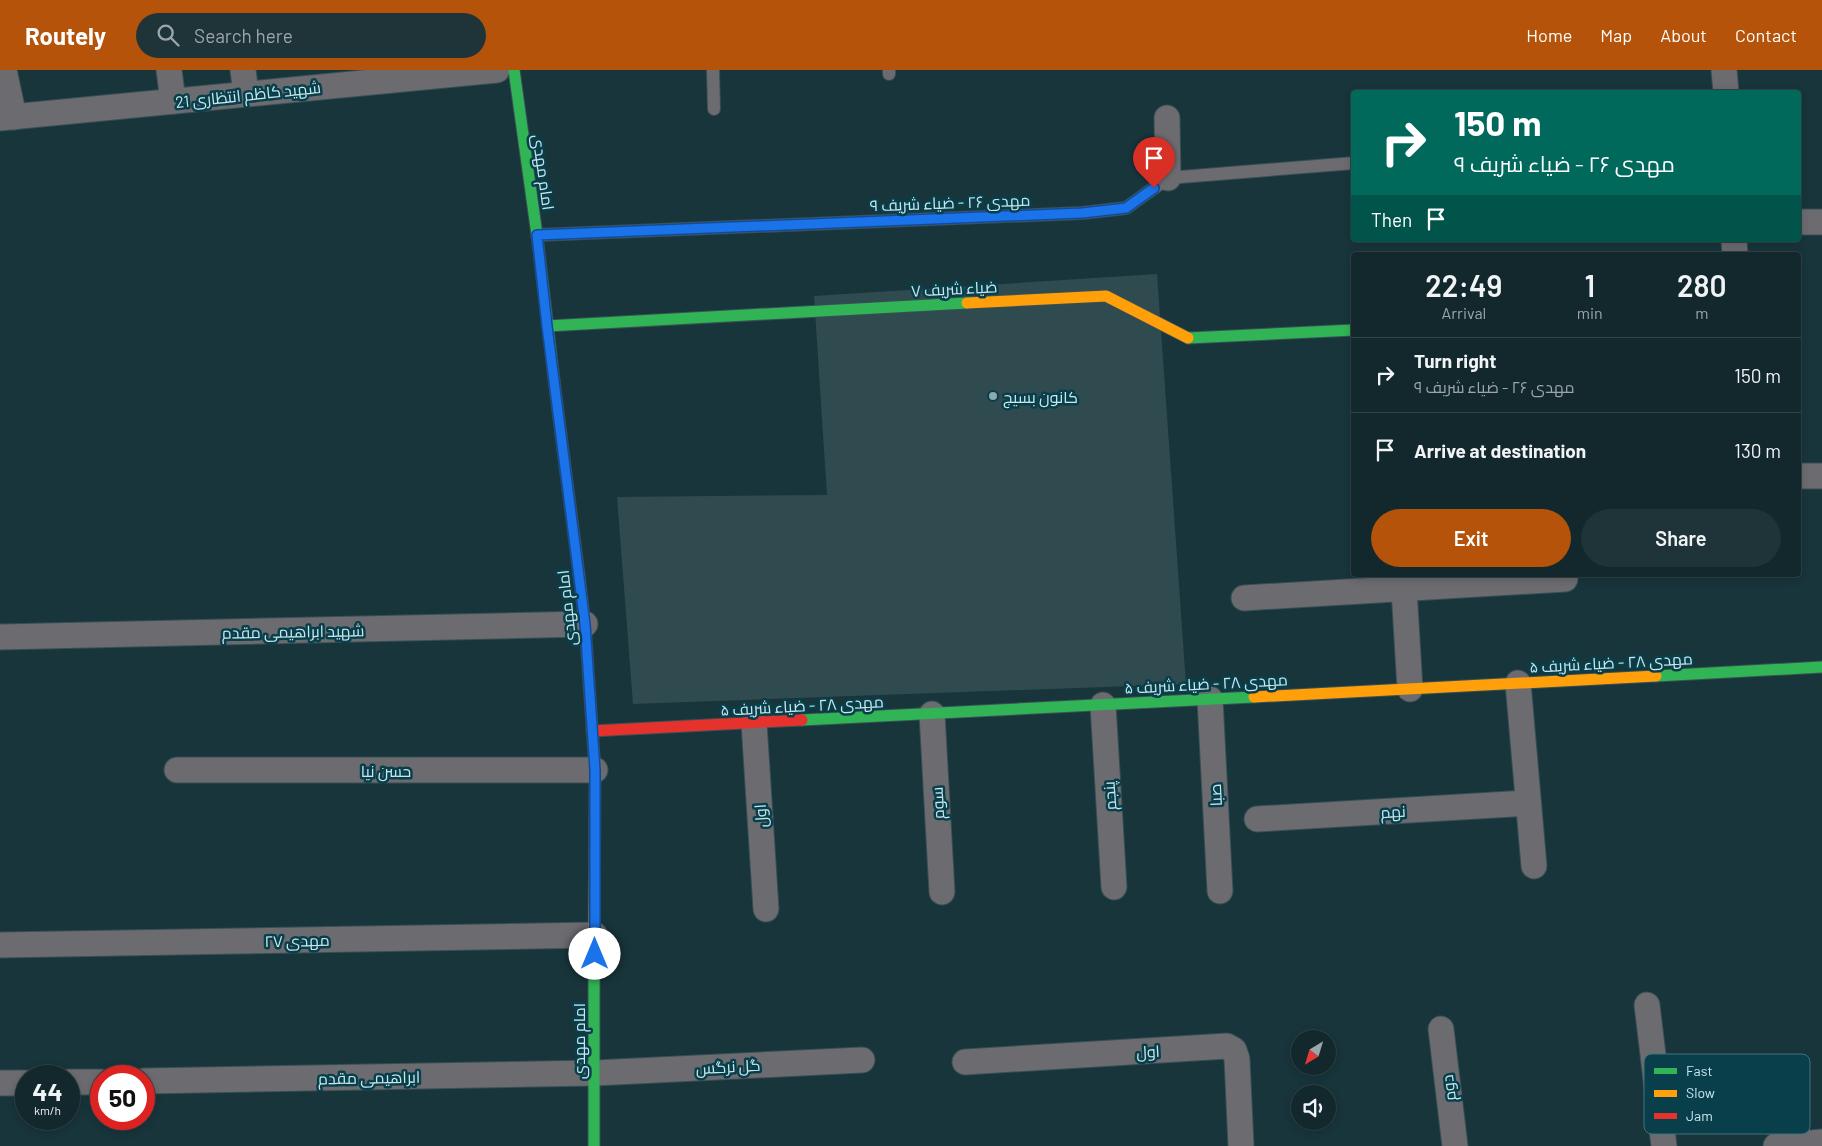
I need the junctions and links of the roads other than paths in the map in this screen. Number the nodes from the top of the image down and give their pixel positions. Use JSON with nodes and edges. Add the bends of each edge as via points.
{"nodes":[{"id":1,"x":4,"y":70,"type":"edge"},
{"id":2,"x":170,"y":70,"type":"edge"},
{"id":3,"x":243,"y":70,"type":"edge"},
{"id":4,"x":497,"y":70,"type":"edge"},
{"id":5,"x":514,"y":70,"type":"edge"},
{"id":6,"x":713,"y":70,"type":"edge"},
{"id":7,"x":1724,"y":70,"type":"edge"},
{"id":8,"x":1726,"y":90,"type":"edge"},
{"id":9,"x":246,"y":94,"type":"junction"},
{"id":10,"x":173,"y":101,"type":"junction"},
{"id":11,"x":714,"y":109,"type":"dead end"},
{"id":12,"x":7,"y":118,"type":"edge"},
{"id":13,"x":1166,"y":118,"type":"dead end"},
{"id":14,"x":1351,"y":163,"type":"edge"},
{"id":15,"x":1168,"y":178,"type":"junction"},
{"id":16,"x":1801,"y":222,"type":"edge"},
{"id":17,"x":1822,"y":222,"type":"edge"},
{"id":18,"x":537,"y":235,"type":"junction"},
{"id":19,"x":547,"y":326,"type":"junction"},
{"id":20,"x":1351,"y":330,"type":"edge"},
{"id":21,"x":1801,"y":476,"type":"edge"},
{"id":22,"x":1822,"y":476,"type":"edge"},
{"id":23,"x":1565,"y":579,"type":"dead end"},
{"id":24,"x":1404,"y":589,"type":"junction"},
{"id":25,"x":1244,"y":598,"type":"dead end"},
{"id":26,"x":585,"y":624,"type":"junction"},
{"id":27,"x":0,"y":637,"type":"edge"},
{"id":28,"x":1822,"y":667,"type":"edge"},
{"id":29,"x":1518,"y":683,"type":"junction"},
{"id":30,"x":1410,"y":689,"type":"junction"},
{"id":31,"x":1210,"y":699,"type":"junction"},
{"id":32,"x":1103,"y":705,"type":"junction"},
{"id":33,"x":932,"y":714,"type":"junction"},
{"id":34,"x":754,"y":723,"type":"junction"},
{"id":35,"x":592,"y":732,"type":"junction"},
{"id":36,"x":177,"y":770,"type":"dead end"},
{"id":37,"x":595,"y":770,"type":"junction"},
{"id":38,"x":1528,"y":803,"type":"junction"},
{"id":39,"x":1257,"y":819,"type":"dead end"},
{"id":40,"x":1534,"y":866,"type":"dead end"},
{"id":41,"x":1114,"y":887,"type":"dead end"},
{"id":42,"x":1220,"y":891,"type":"dead end"},
{"id":43,"x":942,"y":892,"type":"dead end"},
{"id":44,"x":766,"y":909,"type":"dead end"},
{"id":45,"x":595,"y":935,"type":"junction"},
{"id":46,"x":0,"y":945,"type":"edge"},
{"id":47,"x":1647,"y":1005,"type":"dead end"},
{"id":48,"x":1441,"y":1029,"type":"dead end"},
{"id":49,"x":1653,"y":1054,"type":"edge"},
{"id":50,"x":862,"y":1060,"type":"dead end"},
{"id":51,"x":965,"y":1062,"type":"dead end"},
{"id":52,"x":595,"y":1073,"type":"junction"},
{"id":53,"x":155,"y":1081,"type":"edge"},
{"id":54,"x":0,"y":1083,"type":"edge"},
{"id":55,"x":15,"y":1083,"type":"edge"},
{"id":56,"x":1822,"y":1142,"type":"edge"},
{"id":57,"x":594,"y":1146,"type":"edge"},
{"id":58,"x":1241,"y":1146,"type":"edge"},
{"id":59,"x":1455,"y":1146,"type":"edge"},
{"id":60,"x":1776,"y":1146,"type":"edge"}],
"edges":[{"from":1,"to":12,"type":"street"},
{"from":2,"to":10,"type":"street"},
{"from":3,"to":9,"type":"street"},
{"from":4,"to":9,"type":"street","name":"شهید کاظم انتظاری 21"},
{"from":5,"to":18,"type":"street","name":"امام مهدی"},
{"from":6,"to":11,"type":"lane"},
{"from":7,"to":8,"type":"street"},
{"from":9,"to":10,"type":"street","name":"شهید کاظم انتظاری 21"},
{"from":10,"to":12,"type":"street","name":"شهید کاظم انتظاری 21"},
{"from":13,"to":15,"type":"street"},
{"from":14,"to":15,"type":"lane"},
{"from":15,"to":18,"type":"lane","name":"مهدی ۲۶ - ضیاء شریف ۹","via":[[1126,208],[1082,213]]},
{"from":16,"to":17,"type":"street"},
{"from":18,"to":19,"type":"street","name":"امام مهدی"},
{"from":19,"to":20,"type":"street","name":"ضیاء شریف ۷","via":[[1106,296],[1188,338]]},
{"from":19,"to":26,"type":"street","name":"امام مهدی"},
{"from":21,"to":22,"type":"street"},
{"from":23,"to":24,"type":"street"},
{"from":24,"to":25,"type":"street"},
{"from":24,"to":30,"type":"street"},
{"from":26,"to":27,"type":"street","name":"شهید ابراهیمی مقدم"},
{"from":26,"to":35,"type":"street","name":"امام مهدی"},
{"from":28,"to":29,"type":"street","name":"مهدی ۲۸ - ضیاء شریف ۵"},
{"from":29,"to":30,"type":"street","name":"مهدی ۲۸ - ضیاء شریف ۵"},
{"from":29,"to":38,"type":"street"},
{"from":30,"to":31,"type":"street","name":"مهدی ۲۸ - ضیاء شریف ۵"},
{"from":31,"to":32,"type":"street","name":"مهدی ۲۸ - ضیاء شریف ۵"},
{"from":31,"to":42,"type":"street","name":"صبا"},
{"from":32,"to":33,"type":"street","name":"مهدی ۲۸ - ضیاء شریف ۵"},
{"from":32,"to":41,"type":"street","name":"پنجم"},
{"from":33,"to":34,"type":"street","name":"مهدی ۲۸ - ضیاء شریف ۵"},
{"from":33,"to":43,"type":"street","name":"سوم"},
{"from":34,"to":35,"type":"street","name":"مهدی ۲۸ - ضیاء شریف ۵"},
{"from":34,"to":44,"type":"street","name":"اول"},
{"from":35,"to":37,"type":"street","name":"امام مهدی"},
{"from":36,"to":37,"type":"street","name":"حسن نیا"},
{"from":37,"to":45,"type":"street","name":"امام مهدی"},
{"from":38,"to":39,"type":"street","name":"نهم"},
{"from":38,"to":40,"type":"street"},
{"from":45,"to":46,"type":"street","name":"مهدی ۲۷"},
{"from":45,"to":52,"type":"street","name":"امام مهدی"},
{"from":47,"to":49,"type":"street"},
{"from":48,"to":59,"type":"street","name":"دوم"},
{"from":50,"to":52,"type":"street","name":"گل نرگس"},
{"from":51,"to":58,"type":"street","name":"اول","via":[[1227,1046],[1234,1050],[1236,1059]]},
{"from":52,"to":53,"type":"street","name":"ابراهیمی مقدم"},
{"from":52,"to":57,"type":"street","name":"امام مهدی"},
{"from":54,"to":55,"type":"street"},
{"from":56,"to":60,"type":"street"}]}
